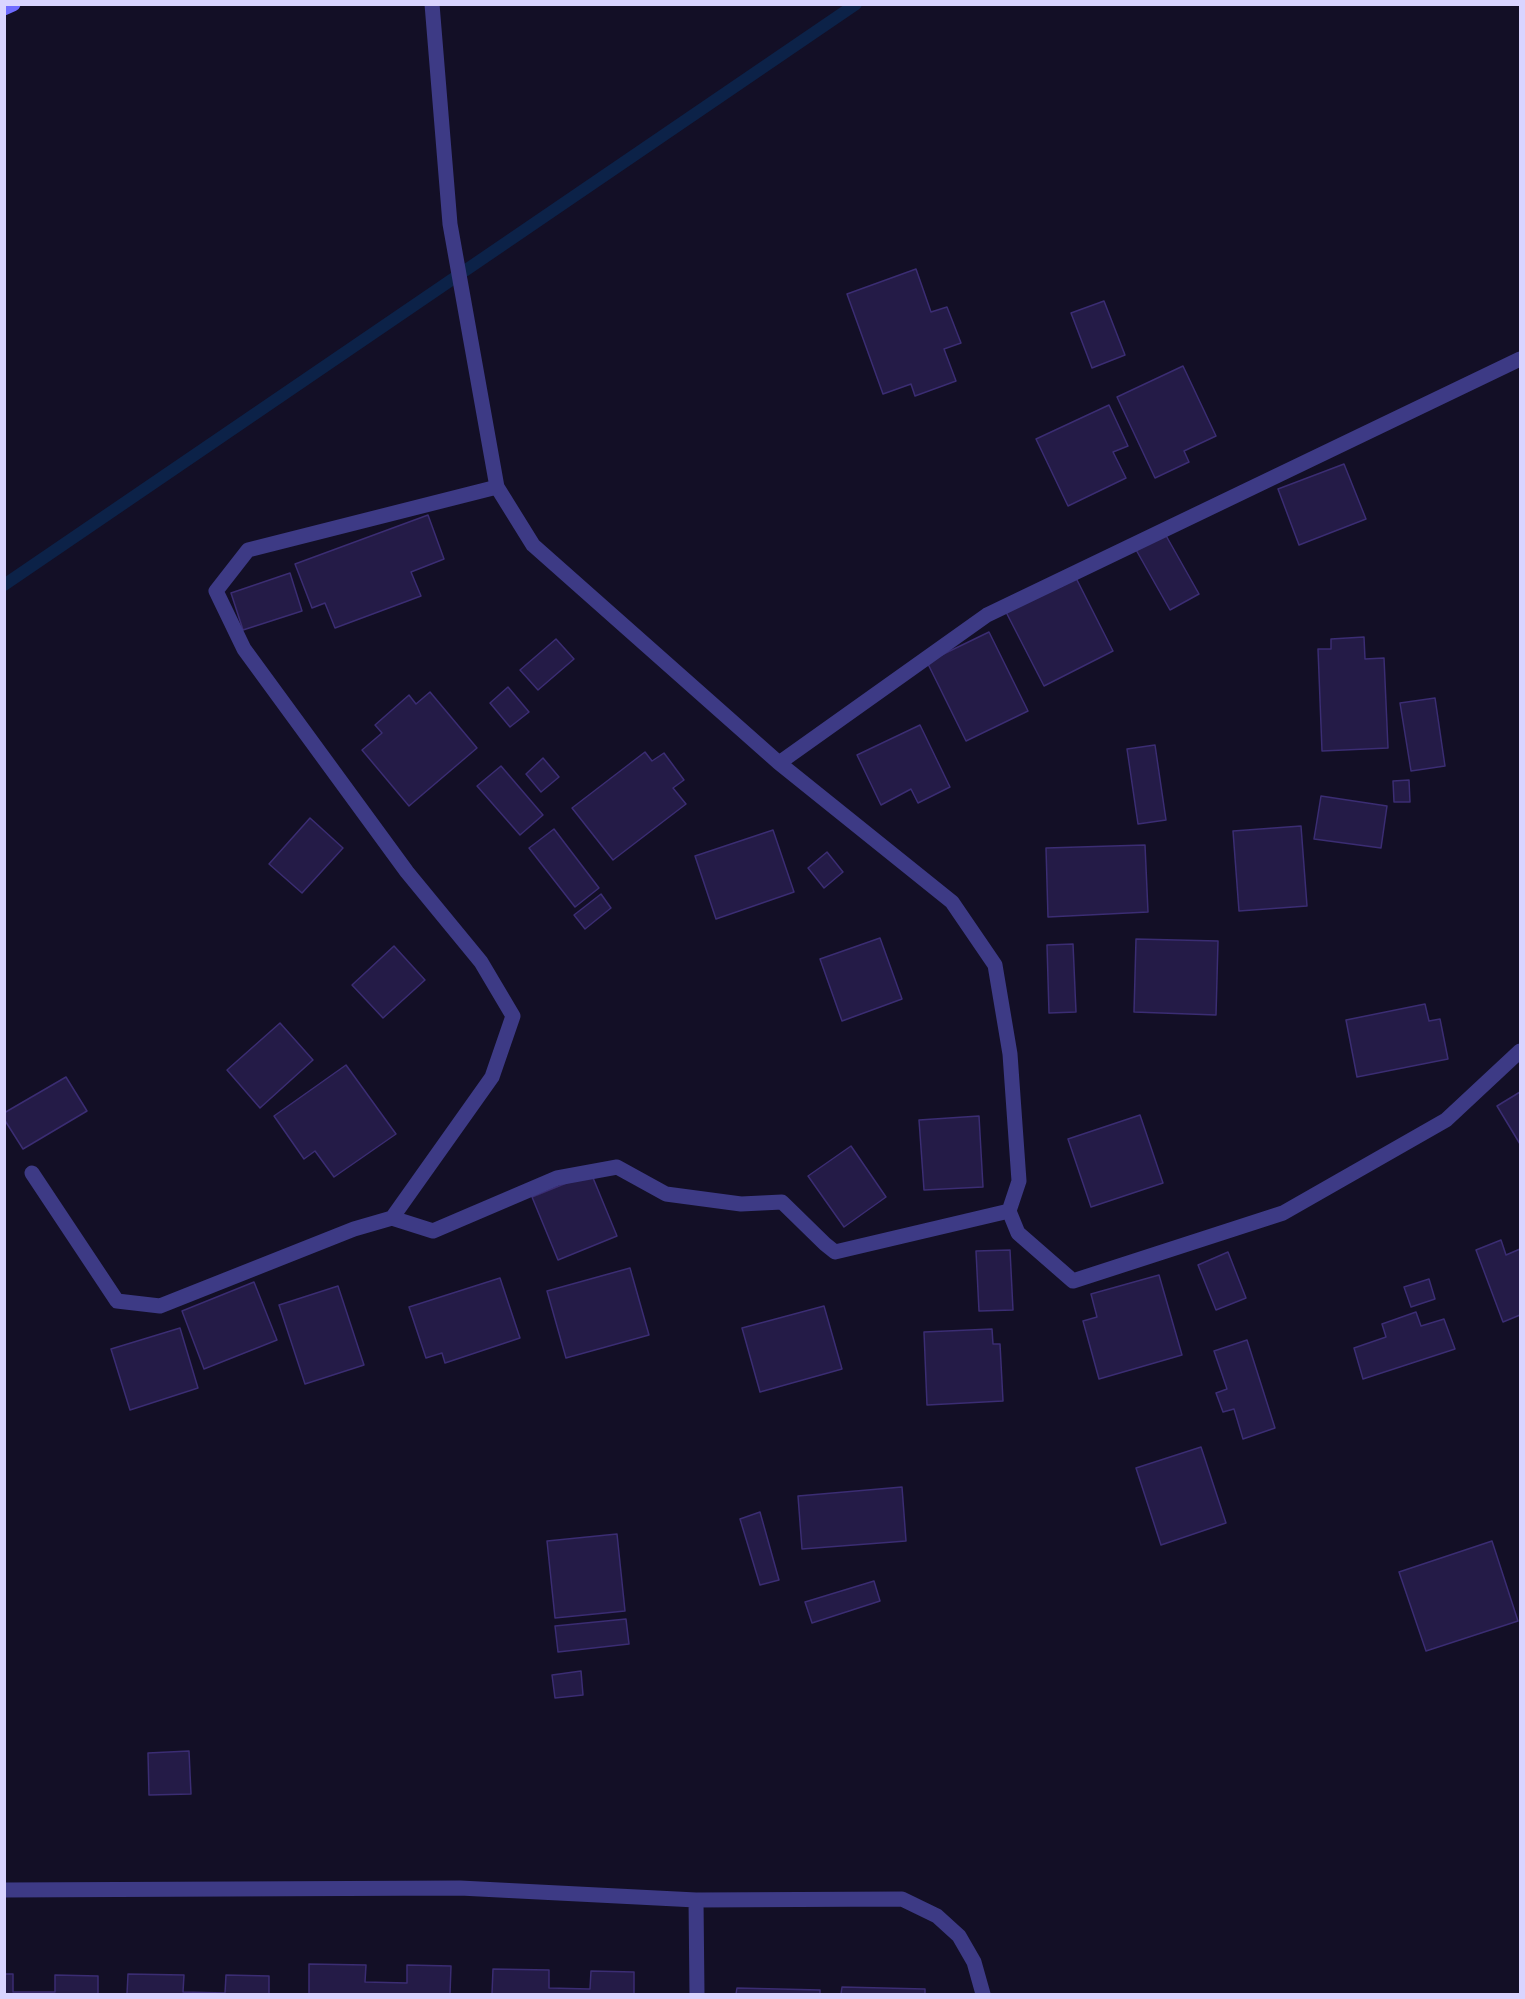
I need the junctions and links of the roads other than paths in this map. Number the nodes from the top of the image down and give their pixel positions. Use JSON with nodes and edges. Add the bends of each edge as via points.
{"nodes":[{"id":1,"x":13,"y":4,"type":"edge"},
{"id":2,"x":432,"y":4,"type":"edge"},
{"id":3,"x":4,"y":8,"type":"edge"},
{"id":4,"x":1521,"y":359,"type":"edge"},
{"id":5,"x":496,"y":487,"type":"junction"},
{"id":6,"x":780,"y":763,"type":"junction"},
{"id":7,"x":1521,"y":1051,"type":"edge"},
{"id":8,"x":32,"y":1173,"type":"dead end"},
{"id":9,"x":1010,"y":1211,"type":"junction"},
{"id":10,"x":392,"y":1218,"type":"junction"},
{"id":11,"x":4,"y":1890,"type":"edge"},
{"id":12,"x":696,"y":1900,"type":"junction"},
{"id":13,"x":697,"y":1995,"type":"edge"},
{"id":14,"x":983,"y":1995,"type":"edge"}],
"edges":[{"from":1,"to":3,"type":"street"},
{"from":2,"to":5,"type":"street","via":[[450,224]]},
{"from":4,"to":6,"type":"street","via":[[987,615]]},
{"from":5,"to":6,"type":"street","via":[[533,544]]},
{"from":5,"to":10,"type":"street","via":[[248,550],[216,591],[244,649],[407,872],[481,962],[513,1016],[492,1077]]},
{"from":6,"to":9,"type":"street","via":[[952,902],[995,965],[1010,1054],[1019,1181]]},
{"from":7,"to":9,"type":"street","via":[[1446,1120],[1283,1213],[1073,1281],[1018,1233]]},
{"from":8,"to":10,"type":"street","via":[[117,1301],[160,1306],[354,1229]]},
{"from":9,"to":10,"type":"street","via":[[835,1252],[782,1202],[741,1204],[666,1194],[617,1167],[557,1178],[433,1231]]},
{"from":11,"to":12,"type":"street","via":[[460,1888]]},
{"from":12,"to":13,"type":"street"},
{"from":12,"to":14,"type":"street","via":[[902,1899],[937,1916],[959,1936],[974,1962]]}]}
